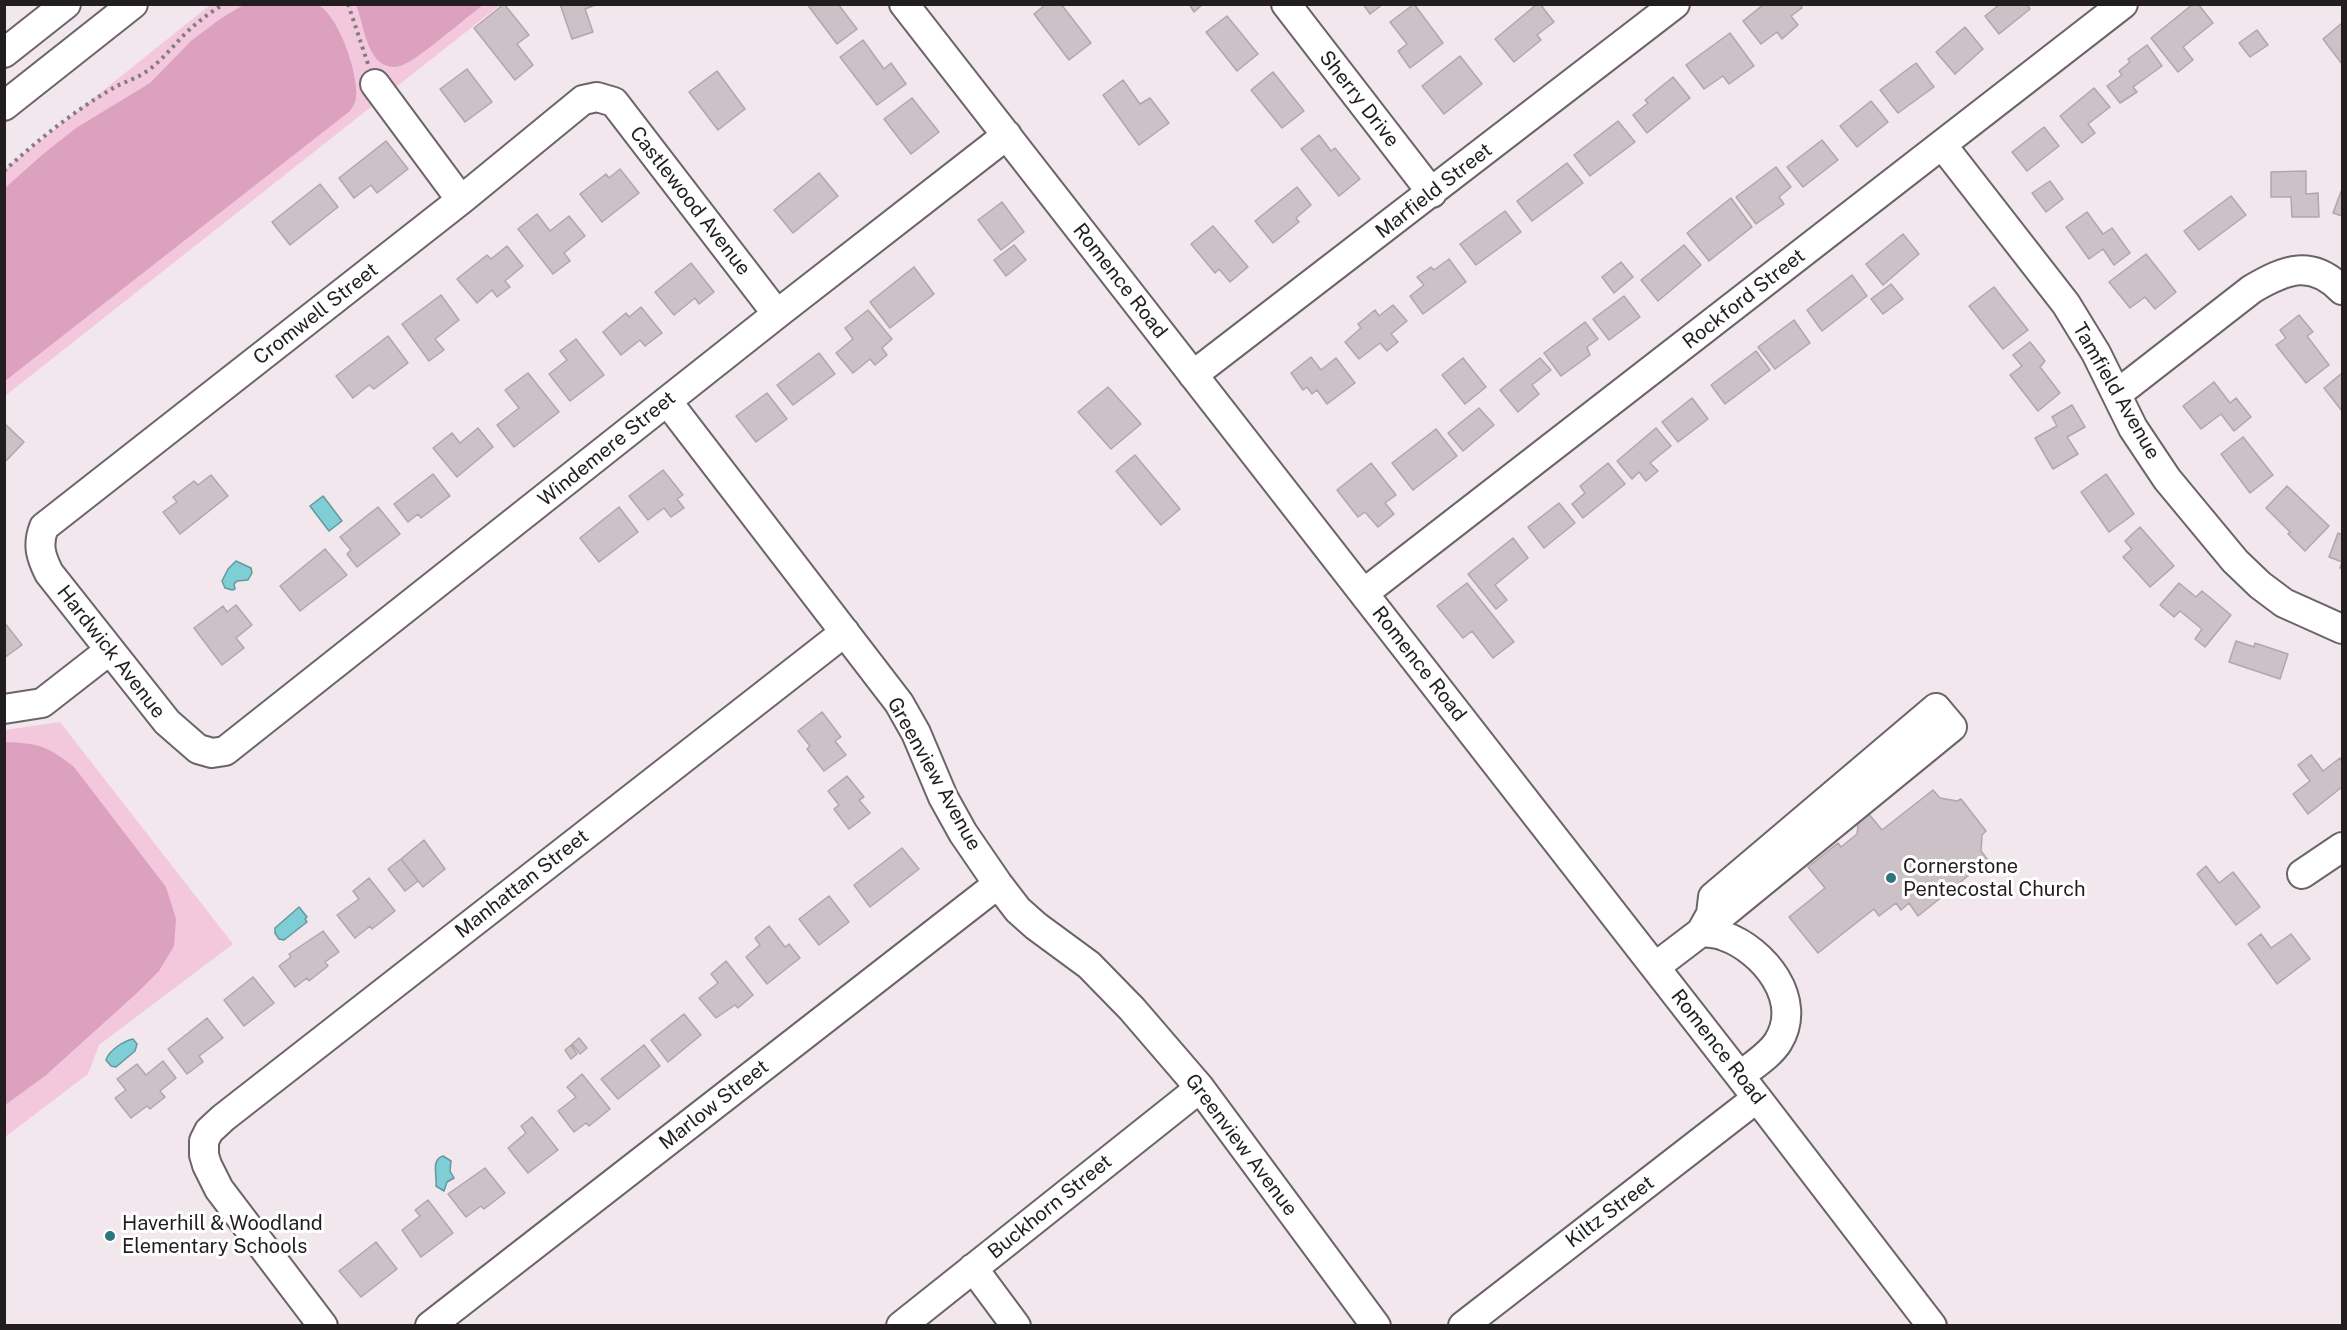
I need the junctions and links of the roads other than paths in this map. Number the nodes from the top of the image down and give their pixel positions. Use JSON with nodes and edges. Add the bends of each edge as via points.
{"nodes":[{"id":1,"x":66,"y":4,"type":"edge"},
{"id":2,"x":133,"y":4,"type":"edge"},
{"id":3,"x":904,"y":4,"type":"edge"},
{"id":4,"x":1287,"y":4,"type":"edge"},
{"id":5,"x":1675,"y":4,"type":"edge"},
{"id":6,"x":2124,"y":4,"type":"edge"},
{"id":7,"x":4,"y":53,"type":"edge"},
{"id":8,"x":375,"y":84,"type":"road end"},
{"id":9,"x":597,"y":97,"type":"joint"},
{"id":10,"x":6,"y":101,"type":"edge"},
{"id":11,"x":1007,"y":135,"type":"junction"},
{"id":12,"x":1943,"y":146,"type":"junction"},
{"id":13,"x":1432,"y":193,"type":"junction"},
{"id":14,"x":461,"y":200,"type":"junction"},
{"id":15,"x":2343,"y":290,"type":"edge"},
{"id":16,"x":777,"y":314,"type":"junction"},
{"id":17,"x":1192,"y":375,"type":"junction"},
{"id":18,"x":2117,"y":394,"type":"junction"},
{"id":19,"x":667,"y":401,"type":"junction"},
{"id":20,"x":40,"y":536,"type":"joint"},
{"id":21,"x":1364,"y":593,"type":"junction"},
{"id":22,"x":2343,"y":629,"type":"edge"},
{"id":23,"x":845,"y":632,"type":"junction"},
{"id":24,"x":110,"y":650,"type":"junction"},
{"id":25,"x":4,"y":709,"type":"edge"},
{"id":26,"x":205,"y":751,"type":"joint"},
{"id":27,"x":2343,"y":847,"type":"edge"},
{"id":28,"x":2302,"y":874,"type":"dead end"},
{"id":29,"x":998,"y":884,"type":"junction"},
{"id":30,"x":1701,"y":932,"type":"junction"},
{"id":31,"x":1655,"y":967,"type":"junction"},
{"id":32,"x":1740,"y":1076,"type":"junction"},
{"id":33,"x":1200,"y":1088,"type":"junction"},
{"id":34,"x":1757,"y":1098,"type":"junction"},
{"id":35,"x":973,"y":1268,"type":"junction"},
{"id":36,"x":323,"y":1326,"type":"edge"},
{"id":37,"x":430,"y":1326,"type":"edge"},
{"id":38,"x":901,"y":1326,"type":"edge"},
{"id":39,"x":1016,"y":1326,"type":"edge"},
{"id":40,"x":1376,"y":1326,"type":"edge"},
{"id":41,"x":1463,"y":1326,"type":"edge"},
{"id":42,"x":1932,"y":1326,"type":"edge"}],
"edges":[{"from":1,"to":7,"type":"street"},
{"from":2,"to":10,"type":"street"},
{"from":3,"to":11,"type":"street","name":"Romence Road"},
{"from":4,"to":13,"type":"street","name":"Sherry Drive"},
{"from":5,"to":13,"type":"street","name":"Marfield Street"},
{"from":6,"to":12,"type":"street","name":"Rockford Street"},
{"from":8,"to":14,"type":"street"},
{"from":9,"to":14,"type":"street","name":"Cromwell Street","via":[[583,100]]},
{"from":9,"to":16,"type":"street","name":"Castlewood Avenue","via":[[614,102]]},
{"from":11,"to":16,"type":"street","name":"Windemere Street"},
{"from":11,"to":17,"type":"street","name":"Romence Road"},
{"from":12,"to":18,"type":"street","name":"Tamfield Avenue","via":[[2066,304]]},
{"from":12,"to":21,"type":"street","name":"Rockford Street"},
{"from":13,"to":17,"type":"street","name":"Marfield Street"},
{"from":14,"to":20,"type":"street","name":"Cromwell Street","via":[[44,527]]},
{"from":15,"to":18,"type":"street","via":[[2325,274],[2308,271],[2291,270],[2270,278]]},
{"from":16,"to":19,"type":"street","name":"Windemere Street"},
{"from":17,"to":21,"type":"street","name":"Romence Road"},
{"from":18,"to":22,"type":"street","name":"Tamfield Avenue","via":[[2133,428],[2167,479],[2235,561],[2284,603]]},
{"from":19,"to":23,"type":"street","name":"Greenview Avenue"},
{"from":19,"to":26,"type":"street","name":"Windemere Street","via":[[236,744],[225,751]]},
{"from":20,"to":24,"type":"street","name":"Hardwick Avenue","via":[[42,558],[49,573]]},
{"from":21,"to":31,"type":"street","name":"Romence Road"},
{"from":23,"to":29,"type":"street","name":"Greenview Avenue","via":[[899,704],[943,797]]},
{"from":23,"to":36,"type":"street","name":"Manhattan Street","via":[[209,1131],[204,1141],[207,1165],[219,1189]]},
{"from":24,"to":25,"type":"street","via":[[42,703]]},
{"from":24,"to":26,"type":"street","name":"Hardwick Avenue","via":[[166,722]]},
{"from":27,"to":28,"type":"street"},
{"from":29,"to":33,"type":"street","name":"Greenview Avenue","via":[[1018,910],[1089,965]]},
{"from":29,"to":37,"type":"street","name":"Marlow Street"},
{"from":30,"to":30,"type":"street","via":[[1944,717],[1713,897],[1711,914]]},
{"from":30,"to":31,"type":"street"},
{"from":30,"to":32,"type":"street","via":[[1723,936],[1756,954],[1784,994],[1785,1028],[1777,1043]]},
{"from":31,"to":32,"type":"street","name":"Romence Road"},
{"from":32,"to":34,"type":"street","name":"Romence Road"},
{"from":33,"to":35,"type":"street","name":"Buckhorn Street"},
{"from":33,"to":40,"type":"street","name":"Greenview Avenue"},
{"from":34,"to":41,"type":"street","name":"Kiltz Street"},
{"from":34,"to":42,"type":"street","name":"Romence Road"},
{"from":35,"to":38,"type":"street","name":"Buckhorn Street"},
{"from":35,"to":39,"type":"street"}]}
